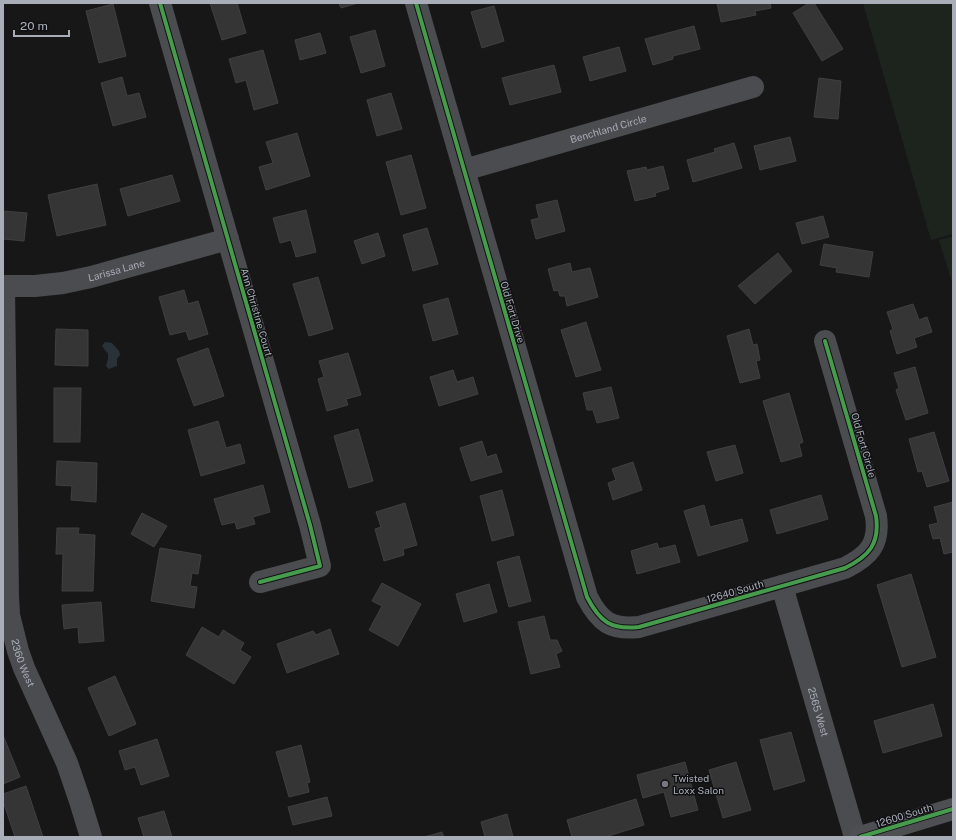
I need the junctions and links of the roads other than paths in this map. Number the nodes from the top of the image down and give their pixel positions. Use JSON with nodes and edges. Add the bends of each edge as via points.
{"nodes":[{"id":1,"x":160,"y":3,"type":"edge"},
{"id":2,"x":416,"y":3,"type":"edge"},
{"id":3,"x":753,"y":87,"type":"dead end"},
{"id":4,"x":464,"y":170,"type":"junction"},
{"id":5,"x":228,"y":239,"type":"junction"},
{"id":6,"x":3,"y":286,"type":"edge"},
{"id":7,"x":825,"y":340,"type":"dead end"},
{"id":8,"x":868,"y":553,"type":"joint"},
{"id":9,"x":260,"y":582,"type":"dead end"},
{"id":10,"x":782,"y":586,"type":"junction"},
{"id":11,"x":603,"y":621,"type":"joint"},
{"id":12,"x":953,"y":809,"type":"edge"},
{"id":13,"x":91,"y":837,"type":"edge"},
{"id":14,"x":855,"y":837,"type":"edge"},
{"id":15,"x":860,"y":837,"type":"edge"}],
"edges":[{"from":1,"to":5,"type":"street","name":"Ann Christine Court"},
{"from":2,"to":4,"type":"street","name":"Old Fort Drive"},
{"from":3,"to":4,"type":"street","name":"Benchland Circle"},
{"from":4,"to":11,"type":"street","name":"Old Fort Drive","via":[[587,597]]},
{"from":5,"to":6,"type":"street","name":"Larissa Lane","via":[[63,283]]},
{"from":5,"to":9,"type":"street","name":"Ann Christine Court","via":[[320,566]]},
{"from":6,"to":13,"type":"street","name":"2360 West","via":[[9,615],[24,668],[67,763]]},
{"from":7,"to":8,"type":"street","name":"Old Fort Circle","via":[[876,516],[877,535]]},
{"from":8,"to":10,"type":"street","name":"12640 South","via":[[858,562],[845,568]]},
{"from":10,"to":11,"type":"street","name":"12640 South","via":[[639,627],[620,628]]},
{"from":10,"to":14,"type":"street","name":"2565 West"},
{"from":12,"to":15,"type":"main road","name":"12600 South"}]}
